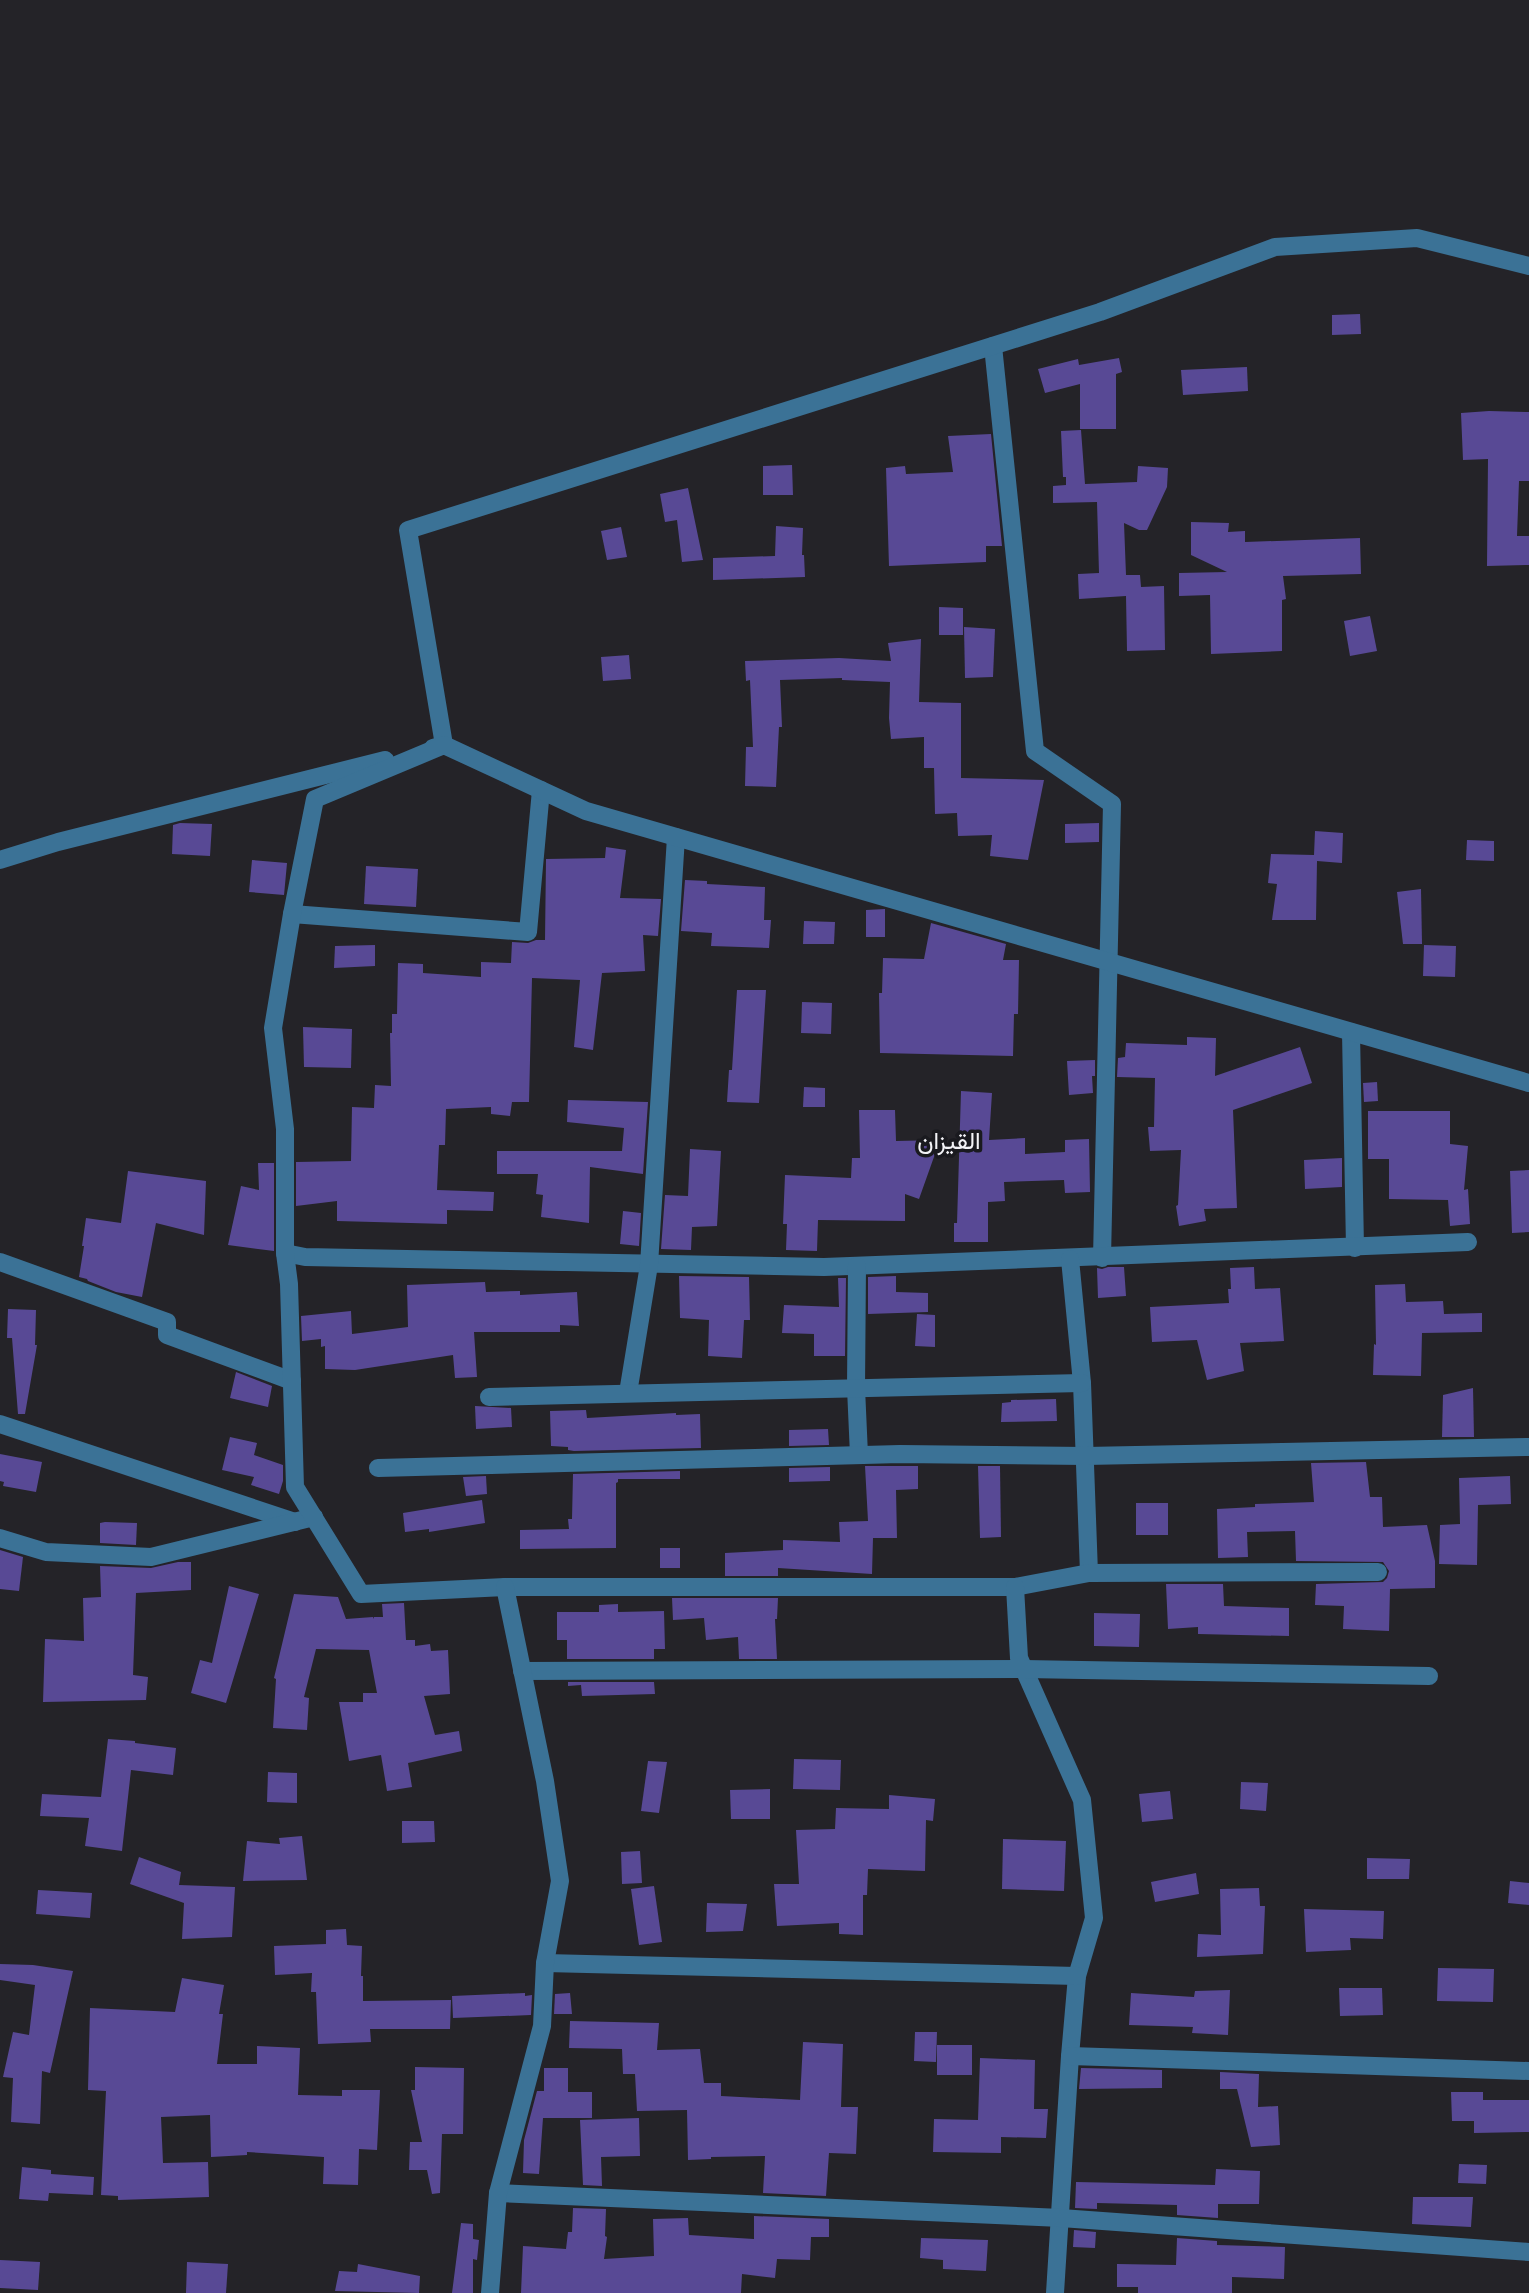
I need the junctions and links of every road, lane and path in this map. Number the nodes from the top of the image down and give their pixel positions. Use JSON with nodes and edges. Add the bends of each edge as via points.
{"nodes":[{"id":1,"x":1529,"y":266,"type":"edge"},
{"id":2,"x":993,"y":346,"type":"junction"},
{"id":3,"x":444,"y":745,"type":"junction"},
{"id":4,"x":541,"y":790,"type":"junction"},
{"id":5,"x":676,"y":837,"type":"junction"},
{"id":6,"x":0,"y":860,"type":"edge"},
{"id":7,"x":292,"y":914,"type":"junction"},
{"id":8,"x":1108,"y":962,"type":"junction"},
{"id":9,"x":1352,"y":1032,"type":"junction"},
{"id":10,"x":1529,"y":1083,"type":"edge"},
{"id":11,"x":1468,"y":1242,"type":"dead end"},
{"id":12,"x":1355,"y":1248,"type":"junction"},
{"id":13,"x":285,"y":1253,"type":"junction"},
{"id":14,"x":1102,"y":1258,"type":"junction"},
{"id":15,"x":1070,"y":1259,"type":"junction"},
{"id":16,"x":0,"y":1262,"type":"edge"},
{"id":17,"x":649,"y":1265,"type":"junction"},
{"id":18,"x":857,"y":1266,"type":"junction"},
{"id":19,"x":292,"y":1381,"type":"junction"},
{"id":20,"x":1082,"y":1383,"type":"junction"},
{"id":21,"x":856,"y":1388,"type":"junction"},
{"id":22,"x":628,"y":1393,"type":"junction"},
{"id":23,"x":489,"y":1397,"type":"dead end"},
{"id":24,"x":0,"y":1424,"type":"edge"},
{"id":25,"x":1529,"y":1447,"type":"edge"},
{"id":26,"x":859,"y":1455,"type":"junction"},
{"id":27,"x":1086,"y":1455,"type":"junction"},
{"id":28,"x":378,"y":1468,"type":"dead end"},
{"id":29,"x":314,"y":1517,"type":"junction"},
{"id":30,"x":296,"y":1522,"type":"junction"},
{"id":31,"x":0,"y":1538,"type":"edge"},
{"id":32,"x":1378,"y":1572,"type":"dead end"},
{"id":33,"x":1089,"y":1573,"type":"junction"},
{"id":34,"x":505,"y":1587,"type":"junction"},
{"id":35,"x":1015,"y":1587,"type":"junction"},
{"id":36,"x":1024,"y":1669,"type":"junction"},
{"id":37,"x":522,"y":1671,"type":"junction"},
{"id":38,"x":1429,"y":1676,"type":"dead end"},
{"id":39,"x":545,"y":1963,"type":"junction"},
{"id":40,"x":1077,"y":1976,"type":"junction"},
{"id":41,"x":1070,"y":2056,"type":"junction"},
{"id":42,"x":1529,"y":2071,"type":"edge"},
{"id":43,"x":498,"y":2193,"type":"junction"},
{"id":44,"x":1061,"y":2218,"type":"junction"},
{"id":45,"x":1529,"y":2252,"type":"edge"},
{"id":46,"x":490,"y":2293,"type":"edge"},
{"id":47,"x":1055,"y":2293,"type":"edge"}],
"edges":[{"from":1,"to":2,"type":"street","via":[[1417,238],[1275,247]]},
{"from":2,"to":3,"type":"street","via":[[408,530]]},
{"from":2,"to":8,"type":"street","via":[[1035,751],[1112,804]]},
{"from":3,"to":4,"type":"street"},
{"from":3,"to":6,"type":"street"},
{"from":3,"to":7,"type":"street","via":[[315,799]]},
{"from":4,"to":5,"type":"street","via":[[586,811]]},
{"from":4,"to":7,"type":"street","via":[[528,932]]},
{"from":5,"to":8,"type":"street"},
{"from":5,"to":17,"type":"street"},
{"from":7,"to":13,"type":"street","via":[[273,1028],[285,1129]]},
{"from":8,"to":9,"type":"street"},
{"from":8,"to":14,"type":"street"},
{"from":9,"to":10,"type":"street"},
{"from":9,"to":12,"type":"street"},
{"from":11,"to":12,"type":"street"},
{"from":12,"to":14,"type":"street"},
{"from":13,"to":17,"type":"street"},
{"from":13,"to":19,"type":"street"},
{"from":14,"to":15,"type":"street"},
{"from":15,"to":18,"type":"street"},
{"from":15,"to":20,"type":"street"},
{"from":16,"to":19,"type":"street","via":[[167,1322],[167,1335]]},
{"from":17,"to":18,"type":"street"},
{"from":17,"to":22,"type":"street"},
{"from":18,"to":21,"type":"street"},
{"from":19,"to":29,"type":"street","via":[[296,1487]]},
{"from":20,"to":21,"type":"street"},
{"from":20,"to":27,"type":"street"},
{"from":21,"to":22,"type":"street"},
{"from":21,"to":26,"type":"street"},
{"from":22,"to":23,"type":"street"},
{"from":24,"to":30,"type":"street"},
{"from":25,"to":27,"type":"street"},
{"from":26,"to":27,"type":"street"},
{"from":26,"to":28,"type":"street"},
{"from":27,"to":33,"type":"street"},
{"from":29,"to":30,"type":"street"},
{"from":29,"to":34,"type":"street","via":[[361,1594]]},
{"from":30,"to":31,"type":"street","via":[[151,1557],[46,1552]]},
{"from":32,"to":33,"type":"street"},
{"from":33,"to":35,"type":"street"},
{"from":34,"to":35,"type":"street"},
{"from":34,"to":37,"type":"street"},
{"from":35,"to":36,"type":"street","via":[[1019,1658]]},
{"from":36,"to":37,"type":"street"},
{"from":36,"to":38,"type":"street"},
{"from":36,"to":40,"type":"street","via":[[1082,1800],[1094,1917]]},
{"from":37,"to":39,"type":"street","via":[[561,1881]]},
{"from":39,"to":40,"type":"street"},
{"from":39,"to":43,"type":"street","via":[[542,2026]]},
{"from":40,"to":41,"type":"street"},
{"from":41,"to":42,"type":"street"},
{"from":41,"to":44,"type":"street"},
{"from":43,"to":44,"type":"street"},
{"from":43,"to":46,"type":"street"},
{"from":44,"to":45,"type":"street"},
{"from":44,"to":47,"type":"street"}]}
